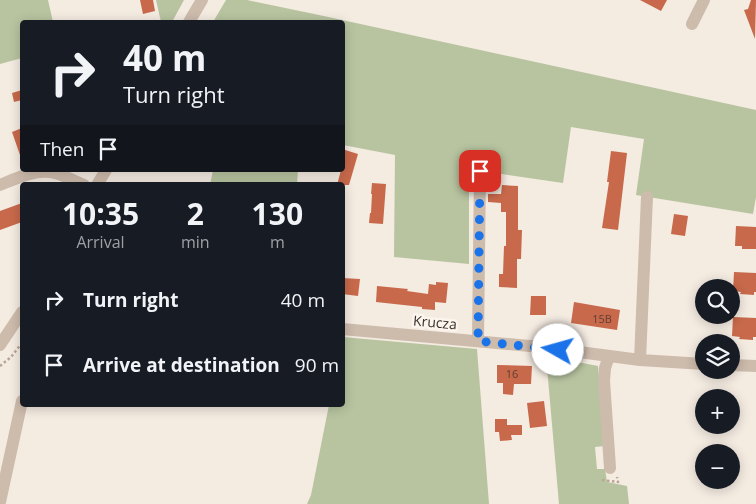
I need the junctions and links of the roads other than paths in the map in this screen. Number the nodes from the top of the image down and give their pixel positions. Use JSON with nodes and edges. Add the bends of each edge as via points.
{"nodes":[{"id":1,"x":202,"y":0,"type":"edge"},
{"id":2,"x":704,"y":0,"type":"edge"},
{"id":3,"x":190,"y":20,"type":"edge"},
{"id":4,"x":692,"y":24,"type":"dead end"},
{"id":5,"x":480,"y":171,"type":"dead end"},
{"id":6,"x":46,"y":172,"type":"edge"},
{"id":7,"x":51,"y":172,"type":"edge"},
{"id":8,"x":77,"y":182,"type":"edge"},
{"id":9,"x":0,"y":185,"type":"edge"},
{"id":10,"x":647,"y":197,"type":"dead end"},
{"id":11,"x":18,"y":329,"type":"edge"},
{"id":12,"x":345,"y":329,"type":"edge"},
{"id":13,"x":478,"y":341,"type":"junction"},
{"id":14,"x":0,"y":345,"type":"edge"},
{"id":15,"x":609,"y":356,"type":"junction"},
{"id":16,"x":640,"y":360,"type":"junction"},
{"id":17,"x":695,"y":363,"type":"edge"},
{"id":18,"x":740,"y":365,"type":"edge"},
{"id":19,"x":756,"y":366,"type":"edge"},
{"id":20,"x":20,"y":407,"type":"edge"},
{"id":21,"x":610,"y":468,"type":"dead end"},
{"id":22,"x":0,"y":502,"type":"edge"}],
"edges":[{"from":1,"to":3,"type":"street"},
{"from":2,"to":4,"type":"street"},
{"from":5,"to":13,"type":"street"},
{"from":6,"to":9,"type":"street"},
{"from":7,"to":8,"type":"street"},
{"from":10,"to":16,"type":"street"},
{"from":11,"to":14,"type":"street"},
{"from":12,"to":13,"type":"street","name":"Krucza"},
{"from":13,"to":15,"type":"street","name":"Krucza"},
{"from":15,"to":16,"type":"street","name":"Krucza"},
{"from":15,"to":21,"type":"street","via":[[604,381]]},
{"from":16,"to":17,"type":"street","name":"Krucza"},
{"from":18,"to":19,"type":"street"},
{"from":20,"to":22,"type":"street"}]}
